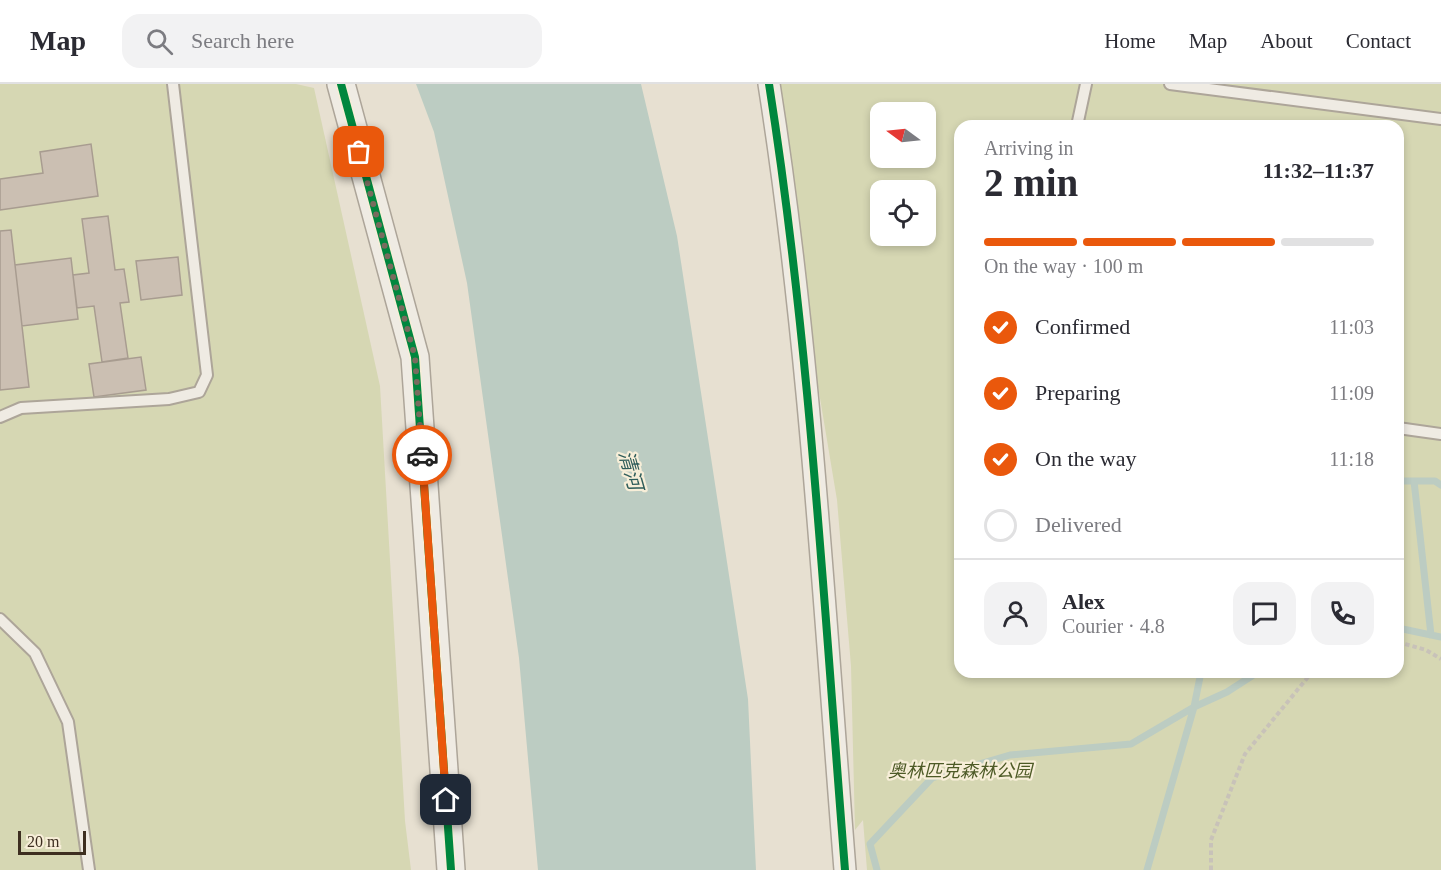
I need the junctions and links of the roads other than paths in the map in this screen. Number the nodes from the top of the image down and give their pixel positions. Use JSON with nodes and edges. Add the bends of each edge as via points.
{"nodes":[{"id":1,"x":173,"y":84,"type":"edge"},
{"id":2,"x":341,"y":84,"type":"edge"},
{"id":3,"x":769,"y":84,"type":"edge"},
{"id":4,"x":1086,"y":84,"type":"edge"},
{"id":5,"x":1170,"y":84,"type":"edge"},
{"id":6,"x":1441,"y":119,"type":"edge"},
{"id":7,"x":1078,"y":120,"type":"edge"},
{"id":8,"x":0,"y":417,"type":"edge"},
{"id":9,"x":1404,"y":429,"type":"edge"},
{"id":10,"x":1441,"y":434,"type":"edge"},
{"id":11,"x":0,"y":619,"type":"edge"},
{"id":12,"x":89,"y":870,"type":"edge"},
{"id":13,"x":451,"y":870,"type":"edge"},
{"id":14,"x":845,"y":870,"type":"edge"}],
"edges":[{"from":1,"to":8,"type":"lane","via":[[207,375],[200,392],[169,399],[21,408]]},
{"from":2,"to":13,"type":"street","via":[[415,357]]},
{"from":3,"to":14,"type":"street","via":[[786,194],[816,489]]},
{"from":4,"to":7,"type":"lane"},
{"from":5,"to":6,"type":"lane"},
{"from":9,"to":10,"type":"lane"},
{"from":11,"to":12,"type":"lane","via":[[35,653],[68,722]]}]}
